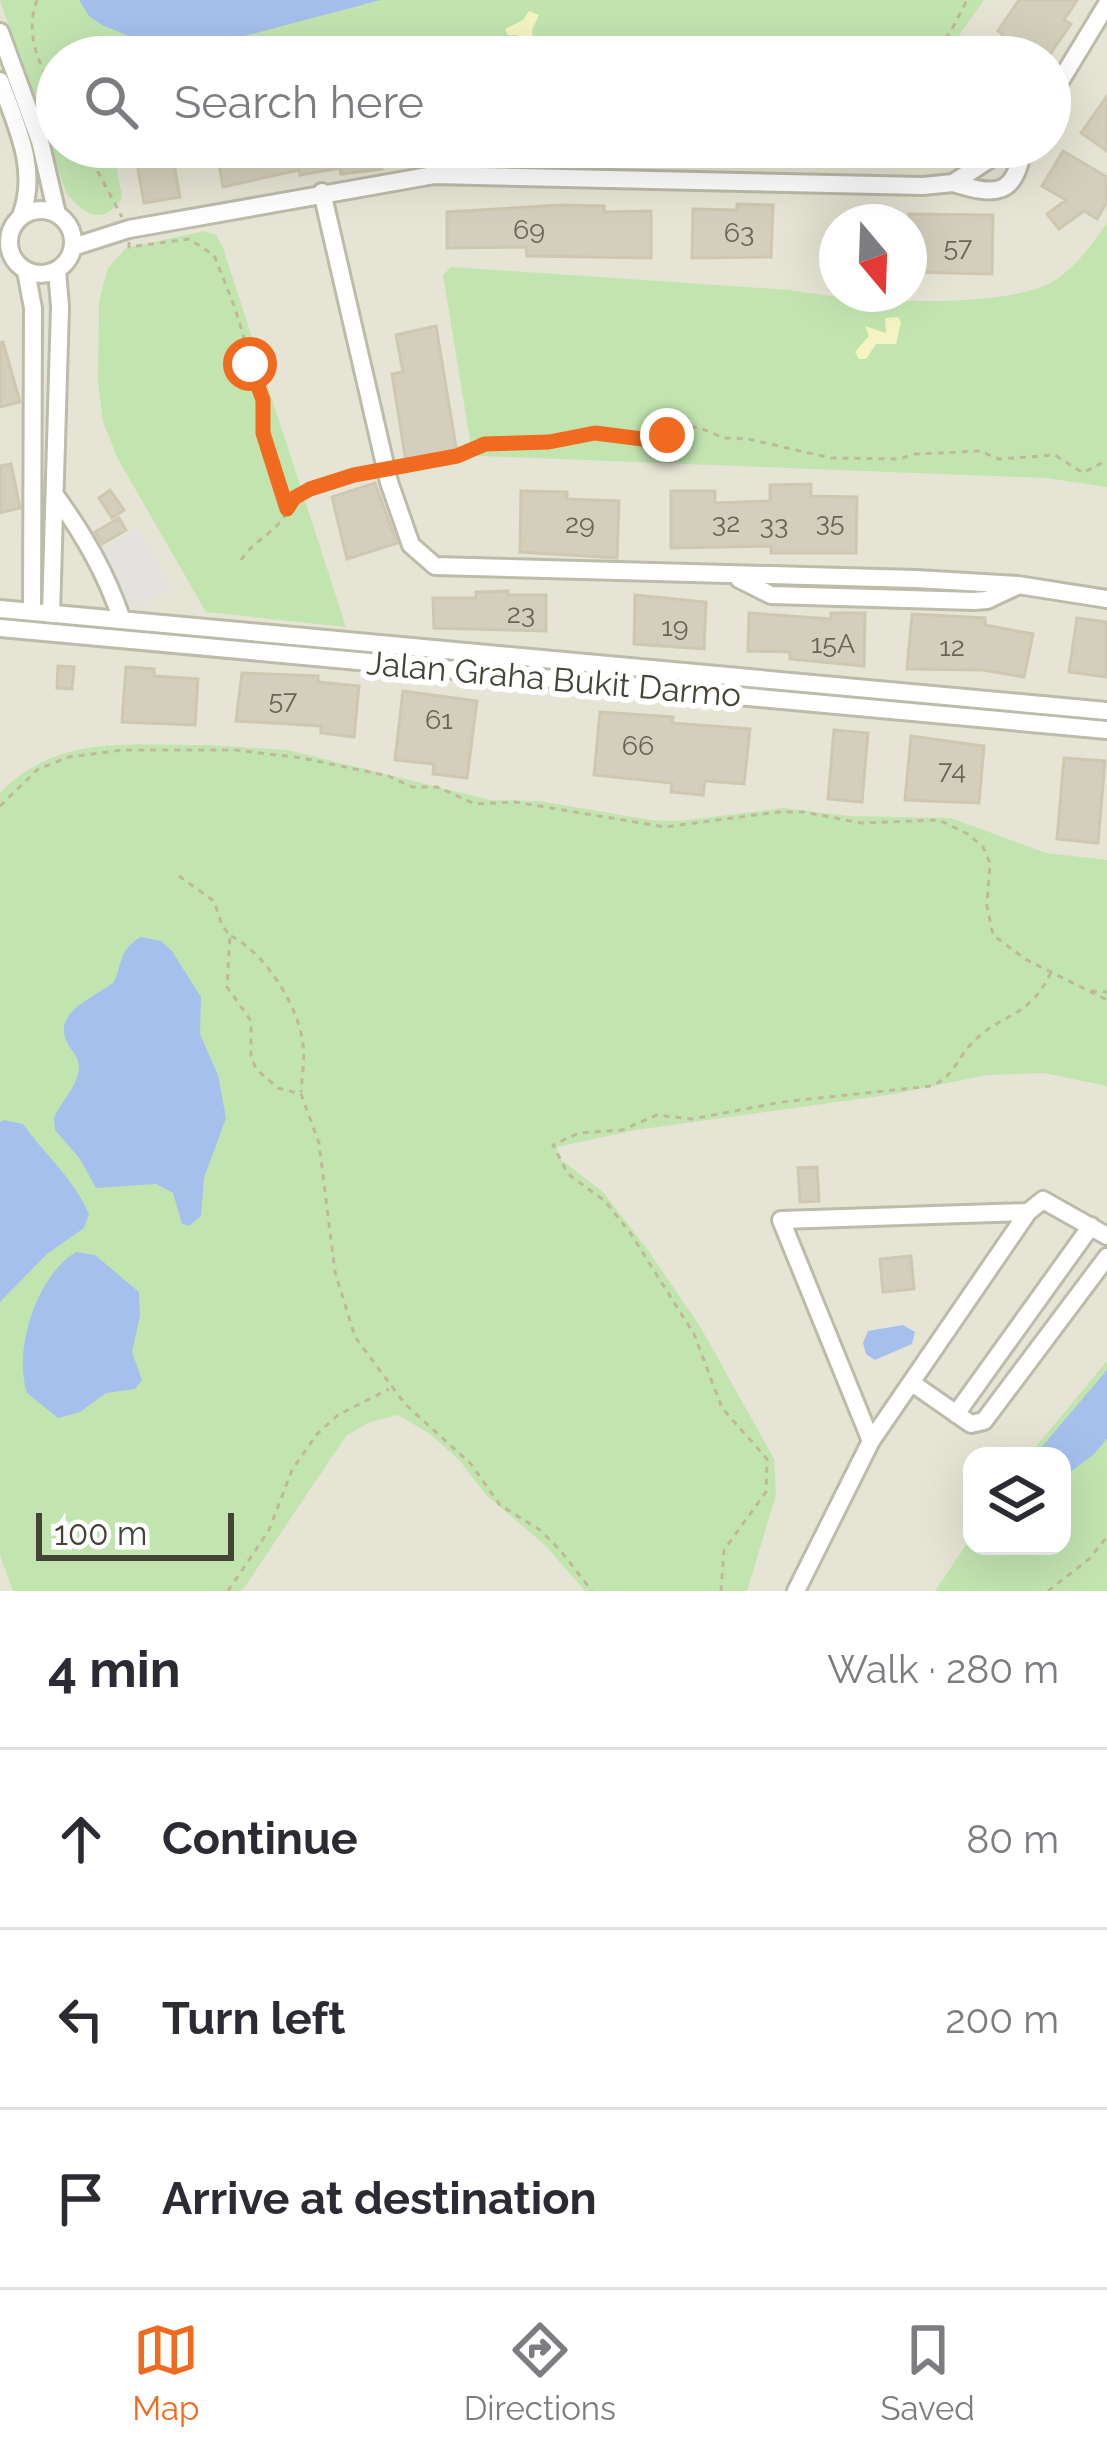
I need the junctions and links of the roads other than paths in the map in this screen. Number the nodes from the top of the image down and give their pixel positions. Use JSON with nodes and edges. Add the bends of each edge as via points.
{"nodes":[{"id":1,"x":1107,"y":4,"type":"edge"},
{"id":2,"x":0,"y":32,"type":"edge"},
{"id":3,"x":1071,"y":63,"type":"edge"},
{"id":4,"x":0,"y":80,"type":"edge"},
{"id":5,"x":36,"y":130,"type":"edge"},
{"id":6,"x":48,"y":168,"type":"edge"},
{"id":7,"x":975,"y":168,"type":"edge"},
{"id":8,"x":1020,"y":168,"type":"edge"},
{"id":9,"x":952,"y":183,"type":"junction"},
{"id":10,"x":322,"y":192,"type":"junction"},
{"id":11,"x":21,"y":216,"type":"junction"},
{"id":12,"x":63,"y":220,"type":"junction"},
{"id":13,"x":125,"y":230,"type":"junction"},
{"id":14,"x":74,"y":247,"type":"junction"},
{"id":15,"x":5,"y":251,"type":"edge"},
{"id":16,"x":57,"y":270,"type":"junction"},
{"id":17,"x":26,"y":271,"type":"junction"},
{"id":18,"x":54,"y":494,"type":"junction"},
{"id":19,"x":1107,"y":598,"type":"edge"},
{"id":20,"x":0,"y":609,"type":"edge"},
{"id":21,"x":42,"y":613,"type":"junction"},
{"id":22,"x":122,"y":620,"type":"junction"},
{"id":23,"x":0,"y":628,"type":"edge"},
{"id":24,"x":1107,"y":711,"type":"edge"},
{"id":25,"x":1107,"y":730,"type":"edge"},
{"id":26,"x":1028,"y":1213,"type":"junction"},
{"id":27,"x":1099,"y":1231,"type":"edge"},
{"id":28,"x":1107,"y":1257,"type":"edge"},
{"id":29,"x":912,"y":1383,"type":"junction"},
{"id":30,"x":956,"y":1414,"type":"junction"},
{"id":31,"x":871,"y":1441,"type":"junction"},
{"id":32,"x":796,"y":1591,"type":"edge"}],
"edges":[{"from":1,"to":3,"type":"street"},
{"from":2,"to":5,"type":"street"},
{"from":4,"to":11,"type":"street","via":[[27,158]]},
{"from":6,"to":12,"type":"street"},
{"from":7,"to":9,"type":"street"},
{"from":8,"to":9,"type":"street","via":[[994,192]]},
{"from":9,"to":10,"type":"street","via":[[434,175]]},
{"from":10,"to":13,"type":"street"},
{"from":10,"to":19,"type":"street","via":[[385,469],[411,545],[435,566],[916,579]]},
{"from":11,"to":12,"type":"street","via":[[39,210]]},
{"from":11,"to":15,"type":"street"},
{"from":12,"to":13,"type":"street"},
{"from":12,"to":14,"type":"street"},
{"from":13,"to":14,"type":"street"},
{"from":14,"to":16,"type":"street"},
{"from":15,"to":17,"type":"street"},
{"from":16,"to":17,"type":"street"},
{"from":16,"to":18,"type":"street"},
{"from":17,"to":21,"type":"street"},
{"from":18,"to":21,"type":"street"},
{"from":18,"to":22,"type":"street","via":[[94,552]]},
{"from":20,"to":21,"type":"street","name":"Jalan Graha Bukit Darmo"},
{"from":21,"to":22,"type":"street","name":"Jalan Graha Bukit Darmo"},
{"from":22,"to":24,"type":"street","name":"Jalan Graha Bukit Darmo"},
{"from":23,"to":25,"type":"street","name":"Jalan Graha Bukit Darmo"},
{"from":26,"to":27,"type":"street","via":[[1043,1200]]},
{"from":26,"to":29,"type":"street"},
{"from":26,"to":31,"type":"street","via":[[781,1220]]},
{"from":27,"to":30,"type":"street"},
{"from":28,"to":30,"type":"street","via":[[992,1413],[971,1424]]},
{"from":29,"to":30,"type":"street"},
{"from":29,"to":31,"type":"street"},
{"from":31,"to":32,"type":"street"}]}
